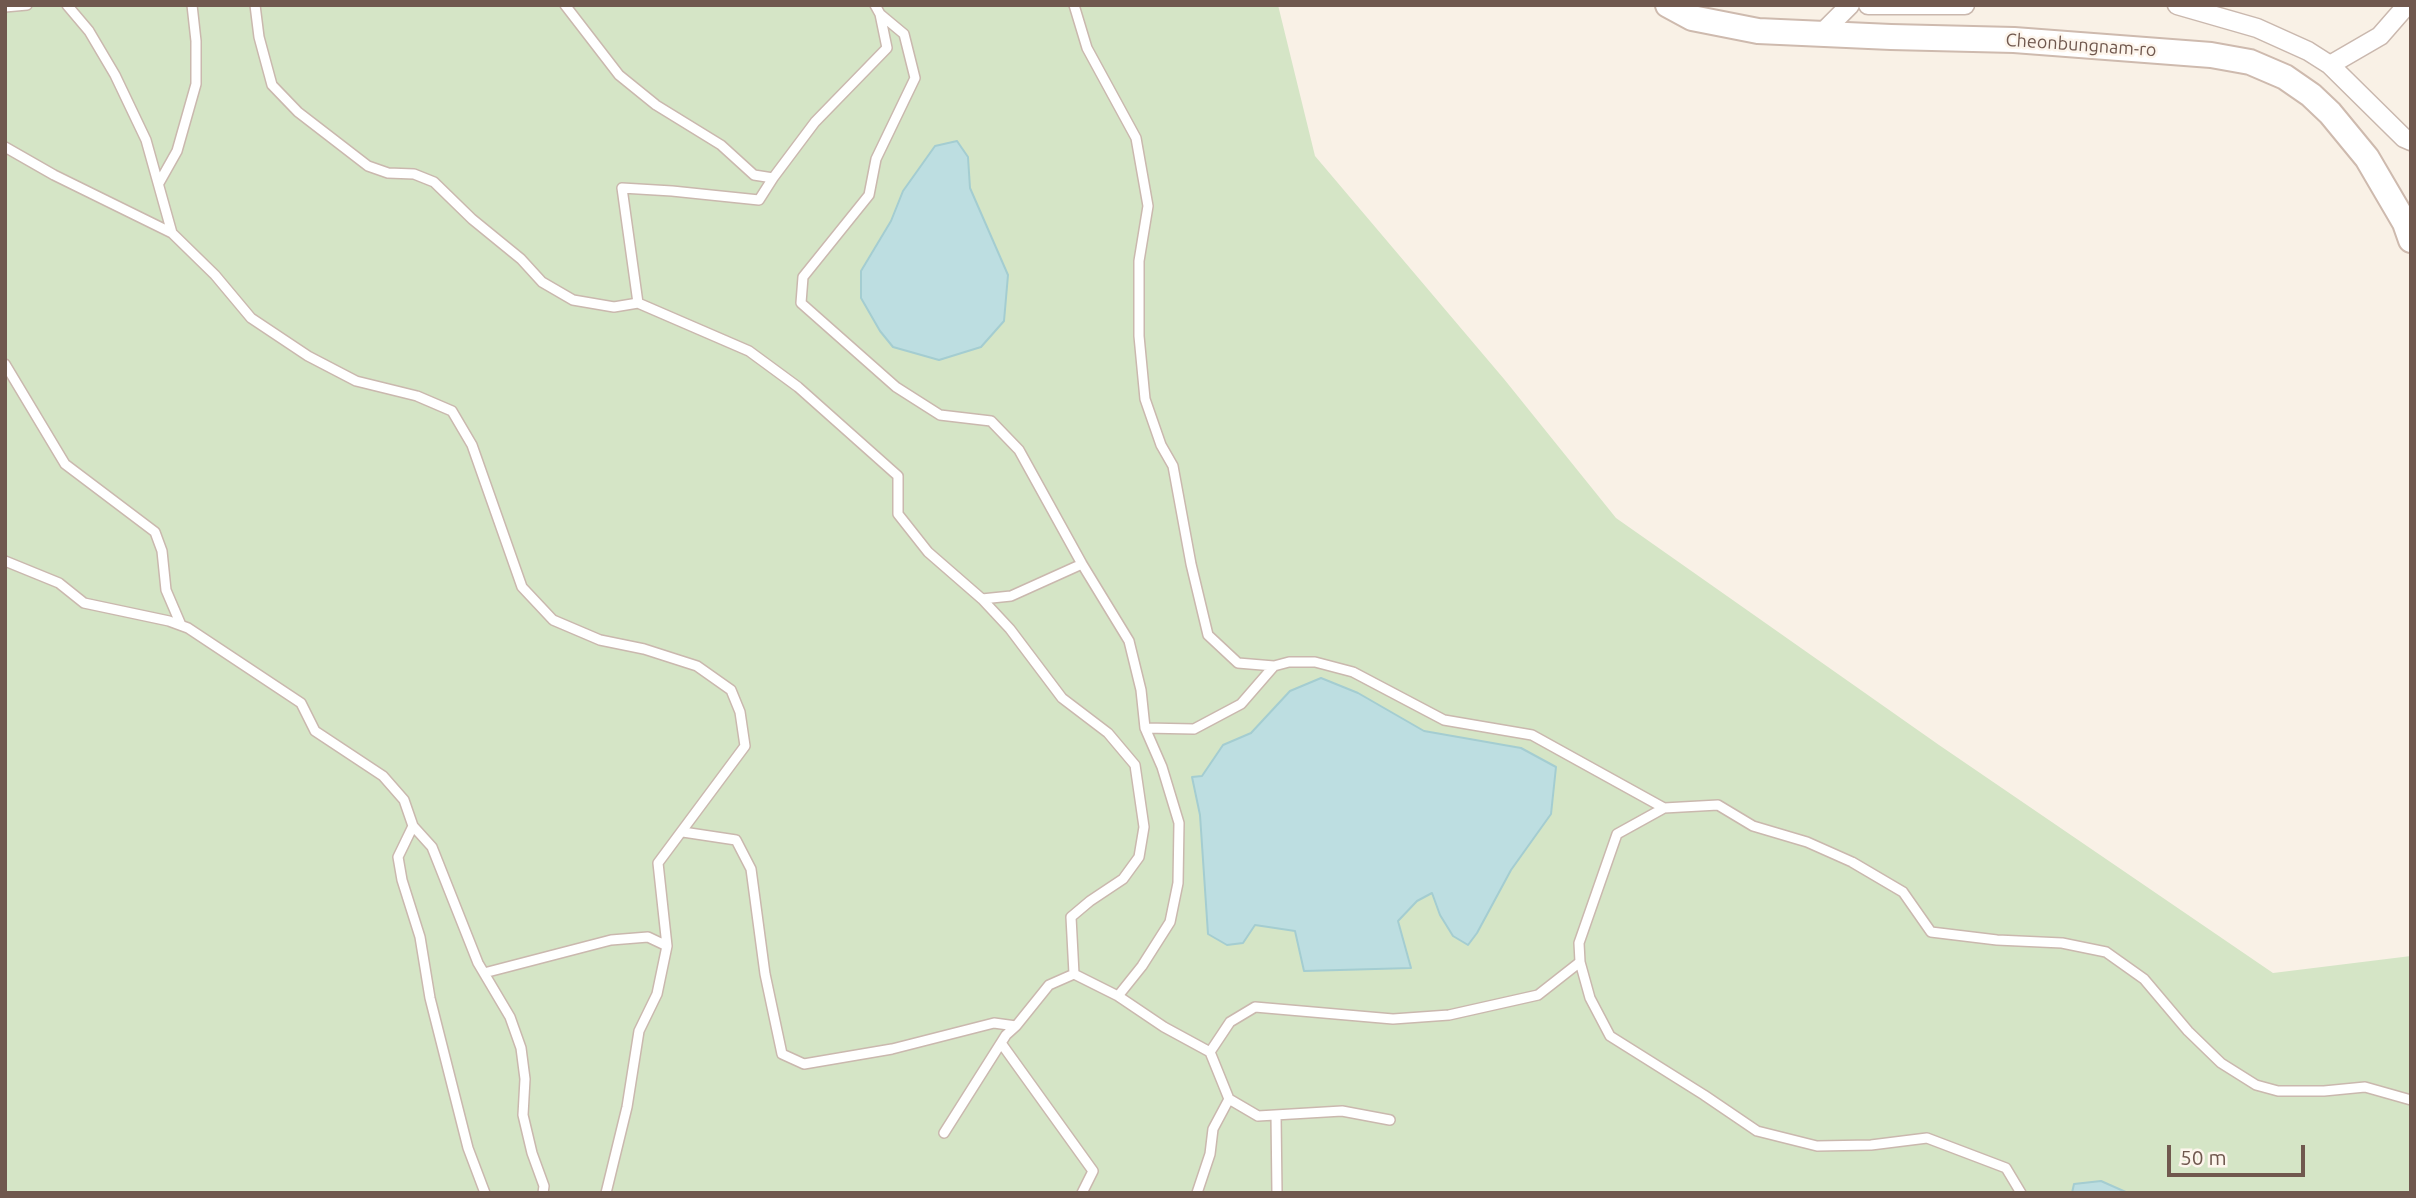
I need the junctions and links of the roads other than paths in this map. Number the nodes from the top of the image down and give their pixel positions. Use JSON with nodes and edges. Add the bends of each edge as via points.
{"nodes":[{"id":1,"x":27,"y":5,"type":"edge"},
{"id":2,"x":67,"y":5,"type":"edge"},
{"id":3,"x":192,"y":5,"type":"edge"},
{"id":4,"x":255,"y":5,"type":"edge"},
{"id":5,"x":565,"y":5,"type":"edge"},
{"id":6,"x":1074,"y":5,"type":"edge"},
{"id":7,"x":1668,"y":5,"type":"edge"},
{"id":8,"x":1850,"y":5,"type":"edge"},
{"id":9,"x":1868,"y":5,"type":"edge"},
{"id":10,"x":1965,"y":5,"type":"edge"},
{"id":11,"x":2177,"y":5,"type":"edge"},
{"id":12,"x":2407,"y":5,"type":"edge"},
{"id":13,"x":5,"y":7,"type":"edge"},
{"id":14,"x":877,"y":9,"type":"edge"},
{"id":15,"x":1821,"y":34,"type":"junction"},
{"id":16,"x":2330,"y":65,"type":"junction"},
{"id":17,"x":2411,"y":141,"type":"edge"},
{"id":18,"x":5,"y":147,"type":"edge"},
{"id":19,"x":773,"y":177,"type":"junction"},
{"id":20,"x":159,"y":183,"type":"junction"},
{"id":21,"x":172,"y":233,"type":"junction"},
{"id":22,"x":2411,"y":240,"type":"edge"},
{"id":23,"x":638,"y":303,"type":"junction"},
{"id":24,"x":5,"y":364,"type":"edge"},
{"id":25,"x":5,"y":561,"type":"edge"},
{"id":26,"x":1082,"y":564,"type":"junction"},
{"id":27,"x":982,"y":599,"type":"junction"},
{"id":28,"x":181,"y":625,"type":"junction"},
{"id":29,"x":1274,"y":666,"type":"junction"},
{"id":30,"x":1145,"y":728,"type":"junction"},
{"id":31,"x":1664,"y":808,"type":"junction"},
{"id":32,"x":413,"y":826,"type":"junction"},
{"id":33,"x":683,"y":832,"type":"junction"},
{"id":34,"x":667,"y":946,"type":"junction"},
{"id":35,"x":1580,"y":962,"type":"junction"},
{"id":36,"x":484,"y":973,"type":"junction"},
{"id":37,"x":1074,"y":974,"type":"junction"},
{"id":38,"x":1118,"y":996,"type":"junction"},
{"id":39,"x":1016,"y":1026,"type":"junction"},
{"id":40,"x":1001,"y":1043,"type":"junction"},
{"id":41,"x":1210,"y":1052,"type":"junction"},
{"id":42,"x":1229,"y":1099,"type":"junction"},
{"id":43,"x":2411,"y":1100,"type":"edge"},
{"id":44,"x":1276,"y":1115,"type":"junction"},
{"id":45,"x":1390,"y":1120,"type":"dead end"},
{"id":46,"x":944,"y":1133,"type":"dead end"},
{"id":47,"x":485,"y":1193,"type":"edge"},
{"id":48,"x":543,"y":1193,"type":"edge"},
{"id":49,"x":606,"y":1193,"type":"edge"},
{"id":50,"x":1082,"y":1193,"type":"edge"},
{"id":51,"x":1197,"y":1193,"type":"edge"},
{"id":52,"x":1277,"y":1193,"type":"edge"},
{"id":53,"x":2021,"y":1193,"type":"edge"}],
"edges":[{"from":1,"to":13,"type":"lane"},
{"from":2,"to":20,"type":"lane","via":[[115,75],[146,140]]},
{"from":3,"to":20,"type":"lane","via":[[196,84],[177,151]]},
{"from":4,"to":23,"type":"lane","via":[[272,85],[368,166],[434,182],[542,282],[573,300],[614,307]]},
{"from":5,"to":19,"type":"lane","via":[[619,75],[656,105],[720,145],[754,175]]},
{"from":6,"to":29,"type":"lane","via":[[1087,48],[1136,138],[1147,206],[1139,261],[1145,398],[1173,466],[1208,635],[1238,663]]},
{"from":7,"to":15,"type":"main road","name":"Cheonbungnam-ro","via":[[1692,18],[1758,31]]},
{"from":8,"to":15,"type":"street"},
{"from":9,"to":10,"type":"street"},
{"from":11,"to":16,"type":"street","via":[[2257,28]]},
{"from":12,"to":16,"type":"street","via":[[2380,36]]},
{"from":14,"to":19,"type":"lane","via":[[887,48],[815,122]]},
{"from":14,"to":26,"type":"lane","via":[[904,33],[915,78],[876,159],[869,195],[803,277],[801,303],[896,387],[940,415],[992,421],[1019,450]]},
{"from":15,"to":22,"type":"main road","name":"Cheonbungnam-ro","via":[[2014,40],[2250,62],[2284,77],[2330,113],[2367,158]]},
{"from":16,"to":17,"type":"street"},
{"from":18,"to":21,"type":"lane"},
{"from":19,"to":23,"type":"lane","via":[[759,200],[622,188]]},
{"from":20,"to":21,"type":"lane"},
{"from":21,"to":33,"type":"lane","via":[[251,318],[308,356],[356,381],[417,396],[452,411],[472,444],[522,587],[553,620],[600,640],[697,666],[731,690],[745,746]]},
{"from":23,"to":27,"type":"lane","via":[[749,351],[798,387],[898,476],[898,514],[928,552]]},
{"from":24,"to":28,"type":"lane","via":[[65,464],[155,532],[166,590]]},
{"from":25,"to":28,"type":"lane","via":[[58,583],[84,603]]},
{"from":26,"to":27,"type":"lane","via":[[1011,596]]},
{"from":26,"to":30,"type":"lane","via":[[1129,641]]},
{"from":27,"to":37,"type":"lane","via":[[1062,698],[1108,733],[1135,765],[1143,827],[1139,857],[1123,879],[1072,917]]},
{"from":28,"to":32,"type":"lane","via":[[301,703],[315,731],[383,776],[404,800]]},
{"from":29,"to":30,"type":"lane","via":[[1241,704],[1194,729]]},
{"from":29,"to":31,"type":"lane","via":[[1315,662],[1353,672],[1444,720],[1532,735]]},
{"from":30,"to":38,"type":"lane","via":[[1179,823],[1178,883],[1170,922]]},
{"from":31,"to":35,"type":"lane","via":[[1617,834],[1579,943]]},
{"from":31,"to":43,"type":"lane","via":[[1718,805],[1753,825],[1852,862],[1903,892],[1931,932],[2062,943],[2106,952],[2144,979],[2221,1063],[2256,1085],[2278,1091],[2365,1087]]},
{"from":32,"to":36,"type":"lane","via":[[432,847]]},
{"from":32,"to":47,"type":"lane","via":[[398,857],[402,880],[420,937],[430,998],[468,1148]]},
{"from":33,"to":34,"type":"lane","via":[[658,863]]},
{"from":33,"to":39,"type":"lane","via":[[736,840],[751,869],[782,1055],[804,1063],[892,1049],[994,1023]]},
{"from":34,"to":36,"type":"lane","via":[[648,937],[611,940]]},
{"from":34,"to":49,"type":"lane","via":[[657,994],[639,1031]]},
{"from":35,"to":41,"type":"lane","via":[[1538,995],[1449,1015],[1393,1019],[1255,1007],[1230,1023]]},
{"from":35,"to":53,"type":"lane","via":[[1590,999],[1610,1036],[1757,1131],[1817,1146],[1927,1139],[2006,1168]]},
{"from":36,"to":48,"type":"lane","via":[[510,1017],[521,1048],[523,1115]]},
{"from":37,"to":38,"type":"lane"},
{"from":37,"to":39,"type":"lane","via":[[1049,985]]},
{"from":38,"to":41,"type":"lane"},
{"from":39,"to":40,"type":"lane"},
{"from":40,"to":46,"type":"lane"},
{"from":40,"to":50,"type":"lane","via":[[1093,1171]]},
{"from":41,"to":42,"type":"lane"},
{"from":42,"to":44,"type":"lane","via":[[1258,1116]]},
{"from":42,"to":51,"type":"lane","via":[[1213,1129]]},
{"from":44,"to":45,"type":"lane","via":[[1342,1111]]},
{"from":44,"to":52,"type":"lane"}]}
